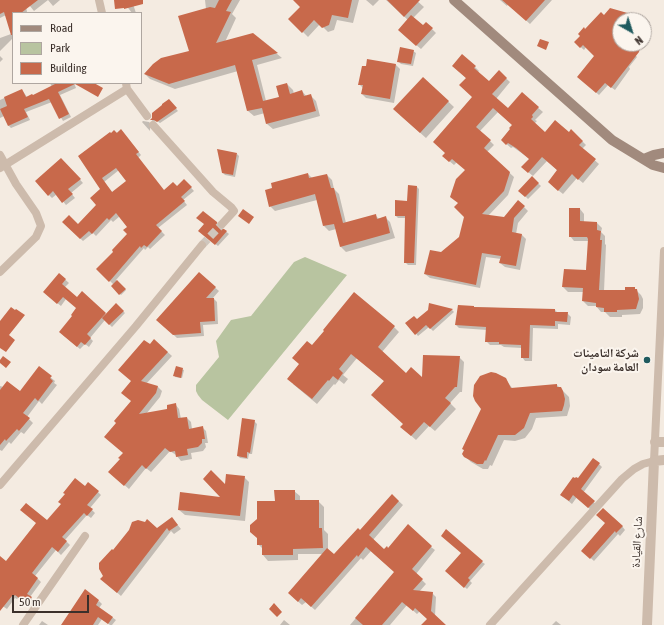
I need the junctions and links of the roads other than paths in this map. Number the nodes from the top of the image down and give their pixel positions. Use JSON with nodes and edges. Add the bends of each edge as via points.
{"nodes":[{"id":1,"x":99,"y":0,"type":"edge"},
{"id":2,"x":454,"y":0,"type":"edge"},
{"id":3,"x":102,"y":12,"type":"edge"},
{"id":4,"x":126,"y":86,"type":"edge"},
{"id":5,"x":147,"y":116,"type":"dead end"},
{"id":6,"x":153,"y":125,"type":"dead end"},
{"id":7,"x":664,"y":153,"type":"edge"},
{"id":8,"x":0,"y":155,"type":"edge"},
{"id":9,"x":644,"y":159,"type":"junction"},
{"id":10,"x":2,"y":166,"type":"edge"},
{"id":11,"x":664,"y":168,"type":"edge"},
{"id":12,"x":222,"y":224,"type":"tunnel mouth"},
{"id":13,"x":202,"y":245,"type":"tunnel mouth"},
{"id":14,"x":664,"y":250,"type":"edge"},
{"id":15,"x":0,"y":272,"type":"edge"},
{"id":16,"x":660,"y":442,"type":"edge"},
{"id":17,"x":659,"y":461,"type":"edge"},
{"id":18,"x":0,"y":485,"type":"edge"},
{"id":19,"x":85,"y":536,"type":"dead end"},
{"id":20,"x":23,"y":625,"type":"edge"},
{"id":21,"x":490,"y":625,"type":"edge"},
{"id":22,"x":647,"y":625,"type":"edge"}],
"edges":[{"from":1,"to":3,"type":"street"},
{"from":2,"to":9,"type":"main road","via":[[612,140]]},
{"from":4,"to":5,"type":"street"},
{"from":4,"to":10,"type":"street"},
{"from":6,"to":12,"type":"street","via":[[213,192],[234,211]]},
{"from":7,"to":9,"type":"main road"},
{"from":8,"to":10,"type":"street"},
{"from":9,"to":11,"type":"main road"},
{"from":10,"to":15,"type":"street","via":[[36,213],[41,226],[36,237]]},
{"from":13,"to":18,"type":"street"},
{"from":14,"to":16,"type":"street"},
{"from":16,"to":17,"type":"street"},
{"from":17,"to":21,"type":"street","via":[[638,466],[622,479]]},
{"from":17,"to":22,"type":"street","name":"شارع القيادة"},
{"from":19,"to":20,"type":"street"}]}
